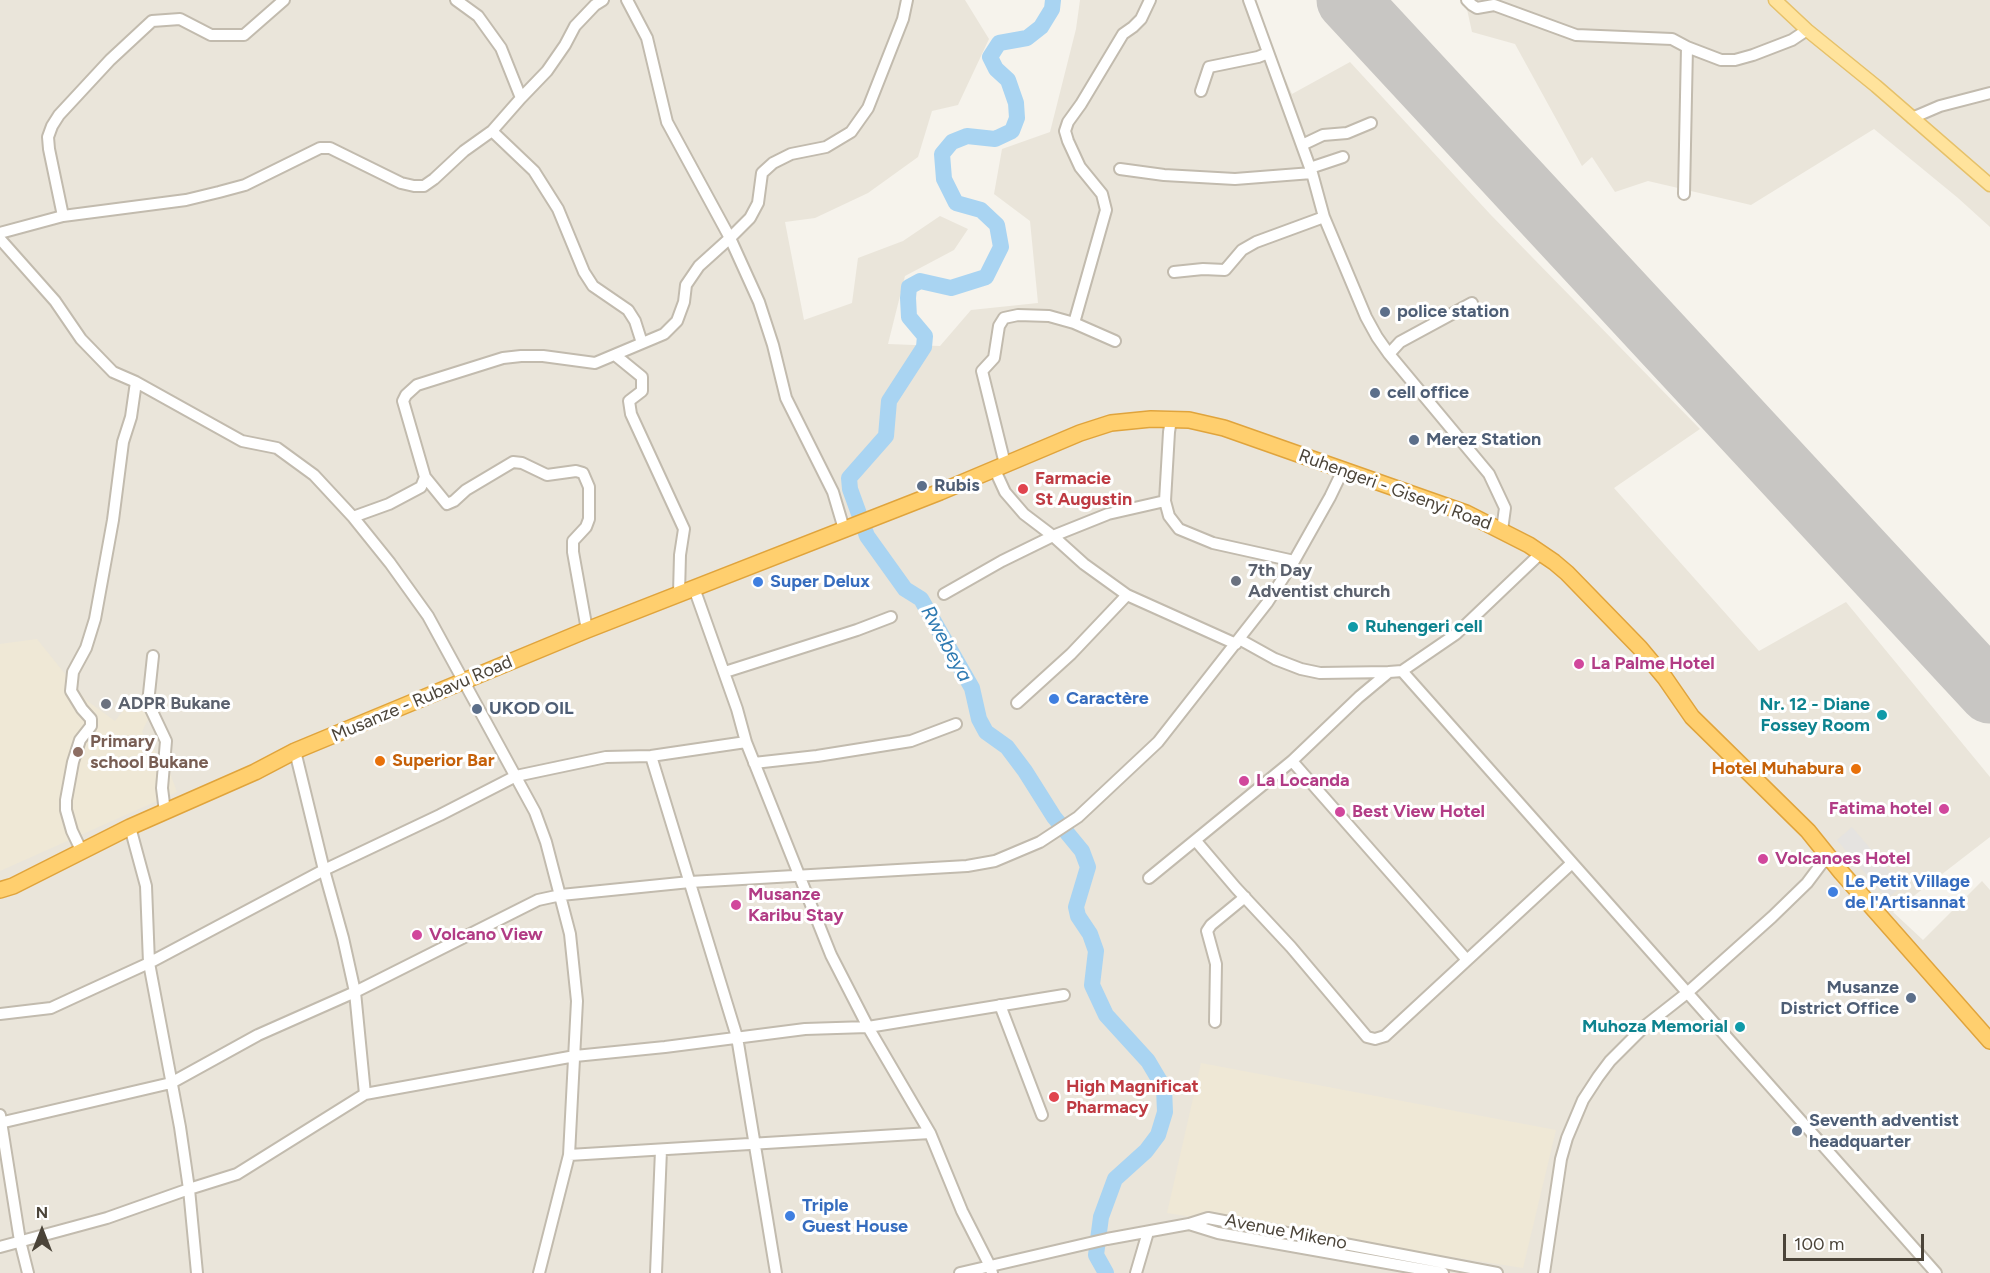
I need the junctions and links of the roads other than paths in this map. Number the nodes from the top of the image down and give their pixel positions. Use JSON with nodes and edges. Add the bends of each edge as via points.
{"nodes":[{"id":1,"x":284,"y":0,"type":"edge"},
{"id":2,"x":456,"y":0,"type":"edge"},
{"id":3,"x":603,"y":0,"type":"edge"},
{"id":4,"x":627,"y":0,"type":"edge"},
{"id":5,"x":907,"y":0,"type":"edge"},
{"id":6,"x":1150,"y":0,"type":"edge"},
{"id":7,"x":1249,"y":0,"type":"edge"},
{"id":8,"x":1467,"y":0,"type":"edge"},
{"id":9,"x":1775,"y":0,"type":"edge"},
{"id":10,"x":1496,"y":2,"type":"edge"},
{"id":11,"x":1807,"y":30,"type":"junction"},
{"id":12,"x":1687,"y":47,"type":"junction"},
{"id":13,"x":1268,"y":53,"type":"junction"},
{"id":14,"x":1201,"y":91,"type":"dead end"},
{"id":15,"x":1990,"y":93,"type":"edge"},
{"id":16,"x":521,"y":98,"type":"junction"},
{"id":17,"x":1912,"y":118,"type":"junction"},
{"id":18,"x":1371,"y":123,"type":"dead end"},
{"id":19,"x":492,"y":131,"type":"junction"},
{"id":20,"x":1302,"y":145,"type":"junction"},
{"id":21,"x":1343,"y":157,"type":"dead end"},
{"id":22,"x":1120,"y":169,"type":"dead end"},
{"id":23,"x":1311,"y":170,"type":"junction"},
{"id":24,"x":1990,"y":185,"type":"edge"},
{"id":25,"x":1684,"y":194,"type":"dead end"},
{"id":26,"x":63,"y":216,"type":"junction"},
{"id":27,"x":1324,"y":217,"type":"junction"},
{"id":28,"x":0,"y":233,"type":"edge"},
{"id":29,"x":730,"y":238,"type":"junction"},
{"id":30,"x":0,"y":239,"type":"edge"},
{"id":31,"x":1174,"y":272,"type":"dead end"},
{"id":32,"x":1472,"y":303,"type":"dead end"},
{"id":33,"x":1074,"y":322,"type":"junction"},
{"id":34,"x":1115,"y":341,"type":"dead end"},
{"id":35,"x":642,"y":343,"type":"junction"},
{"id":36,"x":1389,"y":354,"type":"junction"},
{"id":37,"x":615,"y":355,"type":"junction"},
{"id":38,"x":136,"y":382,"type":"junction"},
{"id":39,"x":1171,"y":420,"type":"junction"},
{"id":40,"x":1000,"y":466,"type":"junction"},
{"id":41,"x":1342,"y":470,"type":"junction"},
{"id":42,"x":425,"y":477,"type":"junction"},
{"id":43,"x":1165,"y":501,"type":"junction"},
{"id":44,"x":353,"y":517,"type":"junction"},
{"id":45,"x":848,"y":527,"type":"junction"},
{"id":46,"x":1502,"y":530,"type":"junction"},
{"id":47,"x":1053,"y":536,"type":"junction"},
{"id":48,"x":1541,"y":553,"type":"junction"},
{"id":49,"x":1294,"y":561,"type":"junction"},
{"id":50,"x":694,"y":588,"type":"junction"},
{"id":51,"x":679,"y":593,"type":"junction"},
{"id":52,"x":944,"y":594,"type":"dead end"},
{"id":53,"x":1127,"y":595,"type":"junction"},
{"id":54,"x":891,"y":617,"type":"dead end"},
{"id":55,"x":587,"y":630,"type":"junction"},
{"id":56,"x":1238,"y":642,"type":"junction"},
{"id":57,"x":153,"y":656,"type":"dead end"},
{"id":58,"x":1402,"y":670,"type":"junction"},
{"id":59,"x":725,"y":672,"type":"junction"},
{"id":60,"x":1389,"y":672,"type":"junction"},
{"id":61,"x":463,"y":681,"type":"junction"},
{"id":62,"x":1017,"y":704,"type":"dead end"},
{"id":63,"x":956,"y":724,"type":"dead end"},
{"id":64,"x":746,"y":742,"type":"junction"},
{"id":65,"x":296,"y":752,"type":"junction"},
{"id":66,"x":651,"y":756,"type":"junction"},
{"id":67,"x":1292,"y":761,"type":"junction"},
{"id":68,"x":754,"y":763,"type":"junction"},
{"id":69,"x":516,"y":776,"type":"junction"},
{"id":70,"x":165,"y":812,"type":"junction"},
{"id":71,"x":130,"y":827,"type":"junction"},
{"id":72,"x":1196,"y":841,"type":"junction"},
{"id":73,"x":82,"y":852,"type":"junction"},
{"id":74,"x":1828,"y":855,"type":"junction"},
{"id":75,"x":1572,"y":864,"type":"junction"},
{"id":76,"x":324,"y":870,"type":"junction"},
{"id":77,"x":799,"y":877,"type":"junction"},
{"id":78,"x":1149,"y":878,"type":"dead end"},
{"id":79,"x":690,"y":882,"type":"junction"},
{"id":80,"x":0,"y":890,"type":"edge"},
{"id":81,"x":561,"y":895,"type":"junction"},
{"id":82,"x":1245,"y":897,"type":"junction"},
{"id":83,"x":1467,"y":960,"type":"junction"},
{"id":84,"x":149,"y":963,"type":"junction"},
{"id":85,"x":355,"y":992,"type":"junction"},
{"id":86,"x":1687,"y":993,"type":"junction"},
{"id":87,"x":1064,"y":995,"type":"dead end"},
{"id":88,"x":1000,"y":1005,"type":"junction"},
{"id":89,"x":0,"y":1014,"type":"edge"},
{"id":90,"x":1215,"y":1022,"type":"dead end"},
{"id":91,"x":868,"y":1027,"type":"junction"},
{"id":92,"x":737,"y":1037,"type":"junction"},
{"id":93,"x":1990,"y":1041,"type":"edge"},
{"id":94,"x":575,"y":1056,"type":"junction"},
{"id":95,"x":171,"y":1083,"type":"junction"},
{"id":96,"x":365,"y":1094,"type":"junction"},
{"id":97,"x":1042,"y":1115,"type":"dead end"},
{"id":98,"x":0,"y":1120,"type":"edge"},
{"id":99,"x":930,"y":1133,"type":"junction"},
{"id":100,"x":756,"y":1144,"type":"junction"},
{"id":101,"x":662,"y":1150,"type":"junction"},
{"id":102,"x":569,"y":1155,"type":"junction"},
{"id":103,"x":189,"y":1189,"type":"junction"},
{"id":104,"x":1188,"y":1224,"type":"junction"},
{"id":105,"x":1149,"y":1232,"type":"junction"},
{"id":106,"x":20,"y":1241,"type":"junction"},
{"id":107,"x":0,"y":1247,"type":"edge"},
{"id":108,"x":991,"y":1269,"type":"edge"},
{"id":109,"x":28,"y":1273,"type":"edge"},
{"id":110,"x":197,"y":1273,"type":"edge"},
{"id":111,"x":539,"y":1273,"type":"edge"},
{"id":112,"x":656,"y":1273,"type":"edge"},
{"id":113,"x":776,"y":1273,"type":"edge"},
{"id":114,"x":960,"y":1273,"type":"edge"},
{"id":115,"x":1136,"y":1273,"type":"edge"},
{"id":116,"x":1443,"y":1273,"type":"edge"},
{"id":117,"x":1497,"y":1273,"type":"edge"},
{"id":118,"x":1544,"y":1273,"type":"edge"},
{"id":119,"x":1936,"y":1273,"type":"edge"}],
"edges":[{"from":1,"to":26,"type":"street","via":[[244,34],[211,34],[180,19],[152,21],[110,60],[59,115],[48,137]]},
{"from":2,"to":16,"type":"street","via":[[478,16],[501,48]]},
{"from":3,"to":16,"type":"street","via":[[575,26],[547,71]]},
{"from":4,"to":29,"type":"street","via":[[647,38],[667,122]]},
{"from":5,"to":29,"type":"street","via":[[868,108],[851,132],[826,147],[773,162],[762,173],[758,203],[750,218]]},
{"from":6,"to":33,"type":"street","via":[[1141,19],[1123,34],[1065,130],[1080,167],[1102,194],[1106,210]]},
{"from":7,"to":13,"type":"street"},
{"from":8,"to":10,"type":"street","via":[[1477,8]]},
{"from":9,"to":11,"type":"main road"},
{"from":10,"to":12,"type":"street","via":[[1576,35],[1672,39]]},
{"from":11,"to":12,"type":"street","via":[[1792,40],[1735,60],[1721,60]]},
{"from":11,"to":17,"type":"main road"},
{"from":12,"to":25,"type":"street"},
{"from":13,"to":14,"type":"street","via":[[1209,67]]},
{"from":13,"to":20,"type":"street"},
{"from":15,"to":17,"type":"street"},
{"from":16,"to":19,"type":"street"},
{"from":17,"to":24,"type":"main road"},
{"from":18,"to":20,"type":"street","via":[[1347,133],[1323,135]]},
{"from":19,"to":26,"type":"street","via":[[424,186],[401,183],[330,148],[320,148],[245,185],[219,192]]},
{"from":19,"to":35,"type":"street","via":[[534,171],[558,209],[592,286],[628,310]]},
{"from":20,"to":23,"type":"street"},
{"from":21,"to":23,"type":"street"},
{"from":22,"to":23,"type":"street","via":[[1235,179]]},
{"from":23,"to":27,"type":"street"},
{"from":26,"to":28,"type":"street"},
{"from":27,"to":31,"type":"street","via":[[1256,242],[1242,250],[1225,270]]},
{"from":27,"to":36,"type":"street","via":[[1366,317]]},
{"from":29,"to":35,"type":"street","via":[[699,266],[686,285],[677,321],[664,334]]},
{"from":29,"to":45,"type":"street","via":[[759,302],[786,398]]},
{"from":30,"to":38,"type":"street","via":[[56,301],[81,339],[113,372]]},
{"from":32,"to":36,"type":"street","via":[[1400,342]]},
{"from":33,"to":34,"type":"street"},
{"from":33,"to":40,"type":"street","via":[[1018,315],[1004,318],[999,326],[994,358],[982,372]]},
{"from":35,"to":37,"type":"street"},
{"from":36,"to":46,"type":"street","via":[[1489,474],[1505,508]]},
{"from":37,"to":42,"type":"street","via":[[595,363],[543,356],[503,358],[417,385],[403,401]]},
{"from":37,"to":51,"type":"street","via":[[642,377],[642,391],[629,400],[631,414],[684,529]]},
{"from":38,"to":44,"type":"street","via":[[242,441],[277,448],[314,475]]},
{"from":38,"to":73,"type":"street","via":[[96,619],[73,672],[71,691],[91,719],[73,762],[66,800],[72,831]]},
{"from":39,"to":40,"type":"highway","name":"Ruhengeri - Gisenyi Road","via":[[1112,423]]},
{"from":39,"to":41,"type":"highway","name":"Ruhengeri - Gisenyi Road","via":[[1224,429]]},
{"from":39,"to":43,"type":"street"},
{"from":40,"to":45,"type":"highway","name":"Ruhengeri - Gisenyi Road"},
{"from":40,"to":47,"type":"street","via":[[1005,492],[1024,514]]},
{"from":41,"to":46,"type":"highway","name":"Ruhengeri - Gisenyi Road","via":[[1466,513]]},
{"from":41,"to":49,"type":"street"},
{"from":42,"to":44,"type":"street","via":[[421,487]]},
{"from":42,"to":55,"type":"street","via":[[447,504],[513,462],[547,475],[583,473],[589,487],[589,519],[573,541],[573,552]]},
{"from":43,"to":47,"type":"street","via":[[1108,514]]},
{"from":43,"to":49,"type":"street","via":[[1168,516],[1186,533]]},
{"from":44,"to":61,"type":"street","via":[[428,616]]},
{"from":45,"to":50,"type":"highway","name":"Musanze - Rubavu Road"},
{"from":46,"to":48,"type":"highway","name":"Ruhengeri - Gisenyi Road"},
{"from":47,"to":52,"type":"street"},
{"from":47,"to":53,"type":"street"},
{"from":48,"to":58,"type":"street","via":[[1456,634]]},
{"from":48,"to":74,"type":"highway","name":"Ruhengeri - Gisenyi Road","via":[[1567,573],[1640,648],[1692,717],[1785,807]]},
{"from":49,"to":56,"type":"street"},
{"from":50,"to":51,"type":"highway","name":"Musanze - Rubavu Road"},
{"from":50,"to":59,"type":"street"},
{"from":51,"to":55,"type":"highway","name":"Musanze - Rubavu Road"},
{"from":53,"to":56,"type":"street"},
{"from":53,"to":62,"type":"street"},
{"from":54,"to":59,"type":"street"},
{"from":55,"to":61,"type":"highway","name":"Musanze - Rubavu Road"},
{"from":56,"to":60,"type":"street","via":[[1320,673]]},
{"from":56,"to":77,"type":"street","via":[[1158,742],[1078,817],[1040,842],[995,861],[967,866]]},
{"from":57,"to":70,"type":"street","via":[[148,703],[166,741],[162,788]]},
{"from":58,"to":60,"type":"street"},
{"from":58,"to":75,"type":"street"},
{"from":59,"to":64,"type":"street"},
{"from":60,"to":67,"type":"street"},
{"from":61,"to":65,"type":"highway","name":"Musanze - Rubavu Road"},
{"from":61,"to":69,"type":"street"},
{"from":63,"to":68,"type":"street","via":[[911,741]]},
{"from":64,"to":66,"type":"street"},
{"from":64,"to":68,"type":"street"},
{"from":65,"to":70,"type":"highway","name":"Musanze - Rubavu Road"},
{"from":65,"to":76,"type":"street"},
{"from":66,"to":69,"type":"street","via":[[606,757]]},
{"from":66,"to":79,"type":"street"},
{"from":67,"to":72,"type":"street"},
{"from":67,"to":83,"type":"street"},
{"from":68,"to":77,"type":"street"},
{"from":69,"to":76,"type":"street"},
{"from":69,"to":81,"type":"street","via":[[535,812]]},
{"from":70,"to":71,"type":"highway","name":"Musanze - Rubavu Road"},
{"from":71,"to":73,"type":"highway","name":"Musanze - Rubavu Road"},
{"from":71,"to":84,"type":"street","via":[[146,886]]},
{"from":72,"to":78,"type":"street"},
{"from":72,"to":82,"type":"street"},
{"from":73,"to":80,"type":"highway","name":"Musanze - Rubavu Road"},
{"from":74,"to":86,"type":"street","via":[[1800,890]]},
{"from":74,"to":93,"type":"highway","name":"Ruhengeri - Gisenyi Road"},
{"from":75,"to":83,"type":"street"},
{"from":75,"to":86,"type":"street"},
{"from":76,"to":84,"type":"street"},
{"from":76,"to":85,"type":"street"},
{"from":77,"to":79,"type":"street"},
{"from":77,"to":91,"type":"street","via":[[831,956]]},
{"from":79,"to":81,"type":"street"},
{"from":79,"to":92,"type":"street"},
{"from":81,"to":85,"type":"street","via":[[538,900]]},
{"from":81,"to":94,"type":"street","via":[[570,934],[577,1001]]},
{"from":82,"to":83,"type":"street","via":[[1367,1037],[1385,1036]]},
{"from":82,"to":90,"type":"street","via":[[1207,931],[1216,964]]},
{"from":84,"to":89,"type":"street","via":[[51,1008]]},
{"from":84,"to":95,"type":"street"},
{"from":85,"to":95,"type":"street","via":[[258,1035]]},
{"from":85,"to":96,"type":"street"},
{"from":86,"to":118,"type":"street","via":[[1645,1026],[1610,1061],[1583,1100],[1561,1159]]},
{"from":86,"to":119,"type":"street"},
{"from":87,"to":88,"type":"street"},
{"from":88,"to":91,"type":"street"},
{"from":88,"to":97,"type":"street"},
{"from":91,"to":92,"type":"street"},
{"from":91,"to":99,"type":"street"},
{"from":92,"to":94,"type":"street"},
{"from":92,"to":100,"type":"street"},
{"from":94,"to":96,"type":"street"},
{"from":94,"to":102,"type":"street"},
{"from":95,"to":98,"type":"street"},
{"from":95,"to":103,"type":"street"},
{"from":96,"to":103,"type":"street","via":[[237,1174]]},
{"from":98,"to":106,"type":"street"},
{"from":99,"to":100,"type":"street"},
{"from":99,"to":108,"type":"street"},
{"from":100,"to":101,"type":"street"},
{"from":100,"to":113,"type":"street"},
{"from":101,"to":102,"type":"street"},
{"from":101,"to":112,"type":"street"},
{"from":102,"to":111,"type":"street"},
{"from":103,"to":106,"type":"street","via":[[107,1218]]},
{"from":103,"to":110,"type":"street"},
{"from":104,"to":105,"type":"street"},
{"from":104,"to":116,"type":"street","name":"Avenue Mikeno","via":[[1218,1233]]},
{"from":104,"to":117,"type":"street","name":"Avenue Mikeno","via":[[1216,1219]]},
{"from":105,"to":108,"type":"street"},
{"from":105,"to":115,"type":"street"},
{"from":106,"to":107,"type":"street"},
{"from":106,"to":109,"type":"street"},
{"from":108,"to":114,"type":"street"}]}
